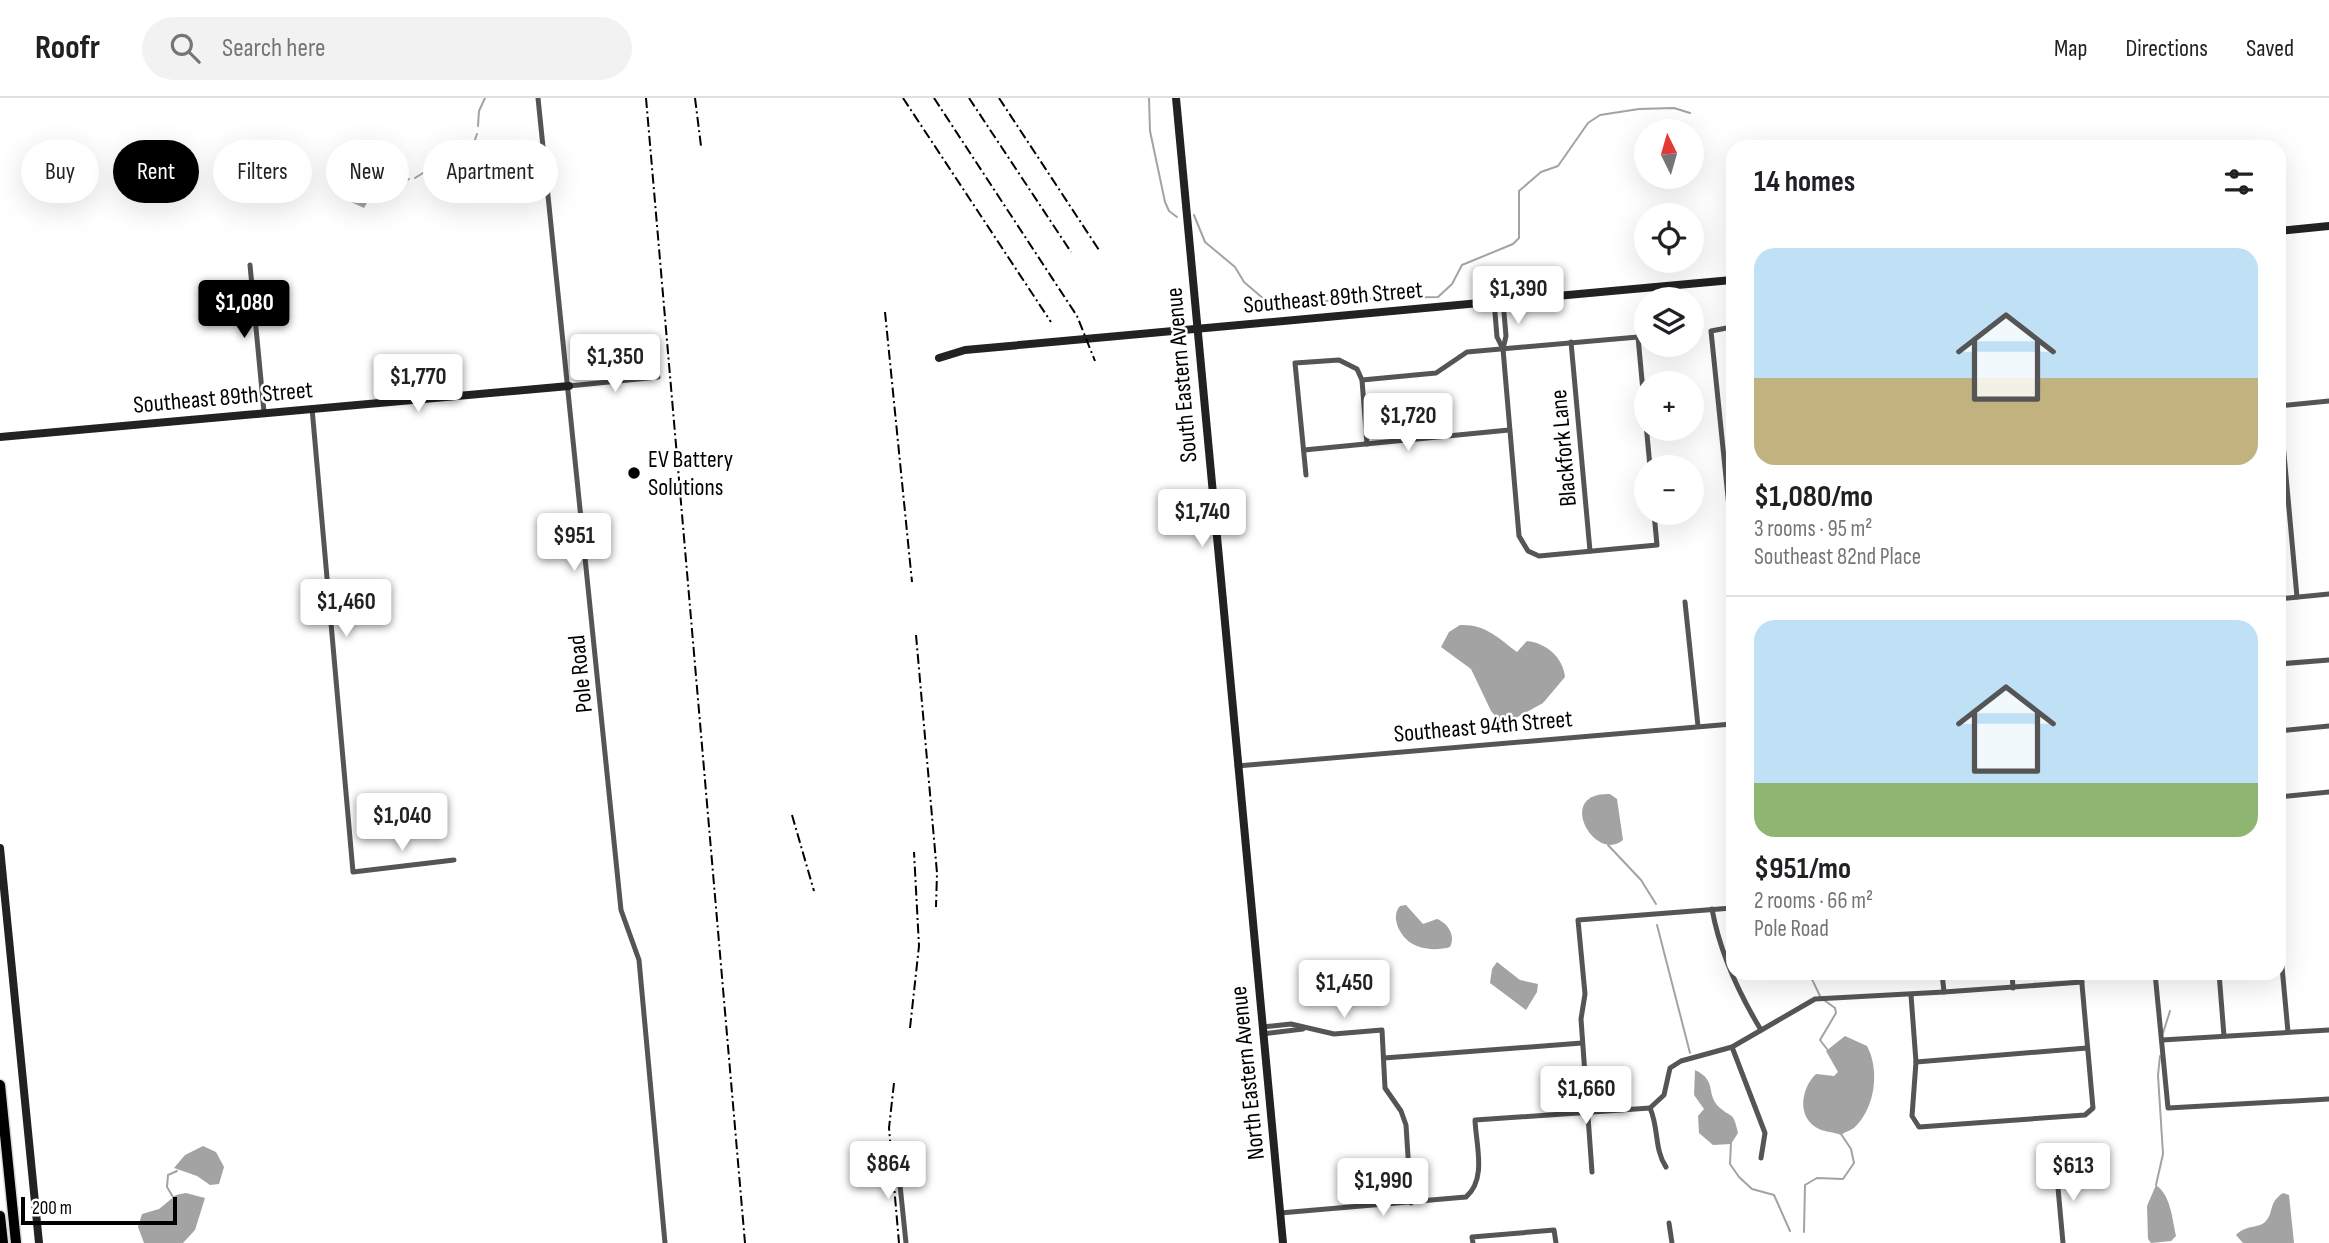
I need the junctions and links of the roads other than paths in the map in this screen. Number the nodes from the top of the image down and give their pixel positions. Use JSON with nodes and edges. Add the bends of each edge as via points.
{"nodes":[{"id":1,"x":538,"y":98,"type":"edge"},
{"id":2,"x":1176,"y":98,"type":"edge"},
{"id":3,"x":2329,"y":226,"type":"edge"},
{"id":4,"x":2286,"y":230,"type":"edge"},
{"id":5,"x":250,"y":265,"type":"dead end"},
{"id":6,"x":1726,"y":281,"type":"edge"},
{"id":7,"x":1498,"y":301,"type":"junction"},
{"id":8,"x":1726,"y":328,"type":"edge"},
{"id":9,"x":1196,"y":329,"type":"junction"},
{"id":10,"x":1571,"y":342,"type":"junction"},
{"id":11,"x":1503,"y":349,"type":"junction"},
{"id":12,"x":939,"y":358,"type":"dead end"},
{"id":13,"x":658,"y":377,"type":"dead end"},
{"id":14,"x":1362,"y":380,"type":"junction"},
{"id":15,"x":569,"y":386,"type":"junction"},
{"id":16,"x":2329,"y":401,"type":"edge"},
{"id":17,"x":2286,"y":405,"type":"edge"},
{"id":18,"x":312,"y":408,"type":"junction"},
{"id":19,"x":264,"y":412,"type":"junction"},
{"id":20,"x":1509,"y":430,"type":"junction"},
{"id":21,"x":0,"y":437,"type":"edge"},
{"id":22,"x":1367,"y":444,"type":"junction"},
{"id":23,"x":1304,"y":450,"type":"junction"},
{"id":24,"x":1649,"y":455,"type":"edge"},
{"id":25,"x":1306,"y":475,"type":"dead end"},
{"id":26,"x":1726,"y":477,"type":"edge"},
{"id":27,"x":2286,"y":480,"type":"edge"},
{"id":28,"x":1655,"y":525,"type":"edge"},
{"id":29,"x":1590,"y":551,"type":"junction"},
{"id":30,"x":2329,"y":594,"type":"edge"},
{"id":31,"x":2297,"y":597,"type":"junction"},
{"id":32,"x":2286,"y":598,"type":"edge"},
{"id":33,"x":1685,"y":602,"type":"dead end"},
{"id":34,"x":2329,"y":660,"type":"edge"},
{"id":35,"x":2286,"y":663,"type":"edge"},
{"id":36,"x":1726,"y":724,"type":"edge"},
{"id":37,"x":1698,"y":726,"type":"junction"},
{"id":38,"x":2329,"y":726,"type":"edge"},
{"id":39,"x":2286,"y":730,"type":"edge"},
{"id":40,"x":1237,"y":766,"type":"junction"},
{"id":41,"x":2329,"y":792,"type":"edge"},
{"id":42,"x":2286,"y":796,"type":"edge"},
{"id":43,"x":0,"y":848,"type":"edge"},
{"id":44,"x":454,"y":860,"type":"dead end"},
{"id":45,"x":1249,"y":899,"type":"joint"},
{"id":46,"x":1726,"y":908,"type":"edge"},
{"id":47,"x":1712,"y":909,"type":"junction"},
{"id":48,"x":1726,"y":959,"type":"edge"},
{"id":49,"x":1734,"y":980,"type":"edge"},
{"id":50,"x":1943,"y":980,"type":"edge"},
{"id":51,"x":2012,"y":980,"type":"edge"},
{"id":52,"x":2156,"y":980,"type":"edge"},
{"id":53,"x":2220,"y":980,"type":"edge"},
{"id":54,"x":2283,"y":980,"type":"edge"},
{"id":55,"x":2082,"y":982,"type":"joint"},
{"id":56,"x":2013,"y":988,"type":"junction"},
{"id":57,"x":1944,"y":992,"type":"junction"},
{"id":58,"x":1911,"y":995,"type":"junction"},
{"id":59,"x":1761,"y":1030,"type":"junction"},
{"id":60,"x":2329,"y":1030,"type":"edge"},
{"id":61,"x":1262,"y":1031,"type":"junction"},
{"id":62,"x":2288,"y":1032,"type":"junction"},
{"id":63,"x":2224,"y":1037,"type":"junction"},
{"id":64,"x":2162,"y":1040,"type":"junction"},
{"id":65,"x":1582,"y":1043,"type":"junction"},
{"id":66,"x":1732,"y":1047,"type":"junction"},
{"id":67,"x":2087,"y":1048,"type":"junction"},
{"id":68,"x":1384,"y":1058,"type":"junction"},
{"id":69,"x":1916,"y":1062,"type":"junction"},
{"id":70,"x":0,"y":1085,"type":"edge"},
{"id":71,"x":2329,"y":1099,"type":"edge"},
{"id":72,"x":1650,"y":1108,"type":"junction"},
{"id":73,"x":1588,"y":1112,"type":"junction"},
{"id":74,"x":897,"y":1156,"type":"dead end"},
{"id":75,"x":1761,"y":1158,"type":"dead end"},
{"id":76,"x":2056,"y":1166,"type":"dead end"},
{"id":77,"x":1666,"y":1167,"type":"dead end"},
{"id":78,"x":1592,"y":1172,"type":"dead end"},
{"id":79,"x":1411,"y":1203,"type":"junction"},
{"id":80,"x":1280,"y":1213,"type":"junction"},
{"id":81,"x":0,"y":1216,"type":"edge"},
{"id":82,"x":1670,"y":1223,"type":"dead end"},
{"id":83,"x":1473,"y":1240,"type":"edge"},
{"id":84,"x":3,"y":1243,"type":"edge"},
{"id":85,"x":16,"y":1243,"type":"edge"},
{"id":86,"x":39,"y":1243,"type":"edge"},
{"id":87,"x":665,"y":1243,"type":"edge"},
{"id":88,"x":906,"y":1243,"type":"edge"},
{"id":89,"x":1283,"y":1243,"type":"edge"},
{"id":90,"x":1556,"y":1243,"type":"edge"},
{"id":91,"x":1672,"y":1243,"type":"edge"},
{"id":92,"x":2063,"y":1243,"type":"edge"}],
"edges":[{"from":1,"to":15,"type":"street","name":"Pole Road"},
{"from":2,"to":9,"type":"main road","name":"South Eastern Avenue"},
{"from":3,"to":4,"type":"main road"},
{"from":5,"to":19,"type":"street"},
{"from":6,"to":7,"type":"main road","name":"Southeast 89th Street"},
{"from":7,"to":9,"type":"main road","name":"Southeast 89th Street"},
{"from":7,"to":11,"type":"street","via":[[1506,336]]},
{"from":8,"to":26,"type":"street","via":[[1711,331]]},
{"from":9,"to":12,"type":"main road","name":"Southeast 89th Street","via":[[965,349]]},
{"from":9,"to":40,"type":"main road","name":"South Eastern Avenue"},
{"from":10,"to":11,"type":"street"},
{"from":10,"to":24,"type":"street","via":[[1638,338]]},
{"from":10,"to":29,"type":"street","name":"Blackfork Lane"},
{"from":11,"to":14,"type":"street","via":[[1463,353],[1436,373]]},
{"from":11,"to":20,"type":"street"},
{"from":13,"to":15,"type":"street","name":"Southeast 89th Street"},
{"from":14,"to":22,"type":"street"},
{"from":14,"to":23,"type":"street","via":[[1357,369],[1344,360],[1296,363]]},
{"from":15,"to":18,"type":"main road","name":"Southeast 89th Street"},
{"from":15,"to":87,"type":"street","name":"Pole Road","via":[[621,910],[639,960]]},
{"from":16,"to":17,"type":"street"},
{"from":18,"to":19,"type":"main road","name":"Southeast 89th Street"},
{"from":18,"to":44,"type":"street","via":[[353,872]]},
{"from":19,"to":21,"type":"main road","name":"Southeast 89th Street"},
{"from":20,"to":22,"type":"street"},
{"from":20,"to":29,"type":"street","via":[[1519,536],[1528,551],[1539,556]]},
{"from":22,"to":23,"type":"street"},
{"from":23,"to":25,"type":"street"},
{"from":27,"to":31,"type":"street"},
{"from":28,"to":29,"type":"street","via":[[1657,545]]},
{"from":30,"to":31,"type":"street"},
{"from":31,"to":32,"type":"street"},
{"from":33,"to":37,"type":"street"},
{"from":34,"to":35,"type":"street"},
{"from":36,"to":37,"type":"street","name":"Southeast 94th Street"},
{"from":37,"to":40,"type":"street","name":"Southeast 94th Street"},
{"from":38,"to":39,"type":"street"},
{"from":40,"to":45,"type":"main road","name":"South Eastern Avenue"},
{"from":41,"to":42,"type":"street"},
{"from":43,"to":86,"type":"main road"},
{"from":45,"to":61,"type":"main road","name":"North Eastern Avenue"},
{"from":46,"to":47,"type":"street"},
{"from":47,"to":48,"type":"street"},
{"from":47,"to":65,"type":"street","via":[[1578,920],[1585,994]]},
{"from":49,"to":59,"type":"street"},
{"from":50,"to":57,"type":"street"},
{"from":51,"to":56,"type":"street"},
{"from":52,"to":64,"type":"street"},
{"from":53,"to":63,"type":"street"},
{"from":54,"to":62,"type":"street"},
{"from":55,"to":56,"type":"street"},
{"from":55,"to":67,"type":"street"},
{"from":56,"to":57,"type":"street"},
{"from":57,"to":58,"type":"street"},
{"from":58,"to":59,"type":"street","via":[[1815,999]]},
{"from":58,"to":69,"type":"street"},
{"from":59,"to":66,"type":"street"},
{"from":60,"to":62,"type":"street"},
{"from":61,"to":68,"type":"street","via":[[1292,1024],[1334,1034],[1381,1030]]},
{"from":61,"to":80,"type":"main road","name":"North Eastern Avenue"},
{"from":62,"to":63,"type":"street"},
{"from":63,"to":64,"type":"street"},
{"from":64,"to":71,"type":"street","via":[[2168,1108]]},
{"from":65,"to":68,"type":"street"},
{"from":65,"to":73,"type":"street"},
{"from":66,"to":72,"type":"street","via":[[1670,1068],[1664,1095]]},
{"from":66,"to":75,"type":"street","via":[[1765,1133]]},
{"from":67,"to":69,"type":"street"},
{"from":67,"to":69,"type":"street","via":[[2093,1108],[2085,1115],[1919,1126],[1912,1116]]},
{"from":68,"to":79,"type":"street","via":[[1385,1088],[1406,1125]]},
{"from":70,"to":85,"type":"highway"},
{"from":72,"to":73,"type":"street"},
{"from":72,"to":77,"type":"street","via":[[1658,1156]]},
{"from":73,"to":78,"type":"street"},
{"from":73,"to":79,"type":"street","via":[[1475,1120],[1478,1177],[1473,1191],[1457,1200]]},
{"from":74,"to":88,"type":"street"},
{"from":76,"to":92,"type":"street"},
{"from":79,"to":80,"type":"street"},
{"from":80,"to":89,"type":"main road","name":"North Eastern Avenue"},
{"from":81,"to":84,"type":"highway"},
{"from":82,"to":91,"type":"street"},
{"from":83,"to":90,"type":"street","via":[[1554,1230]]}]}
